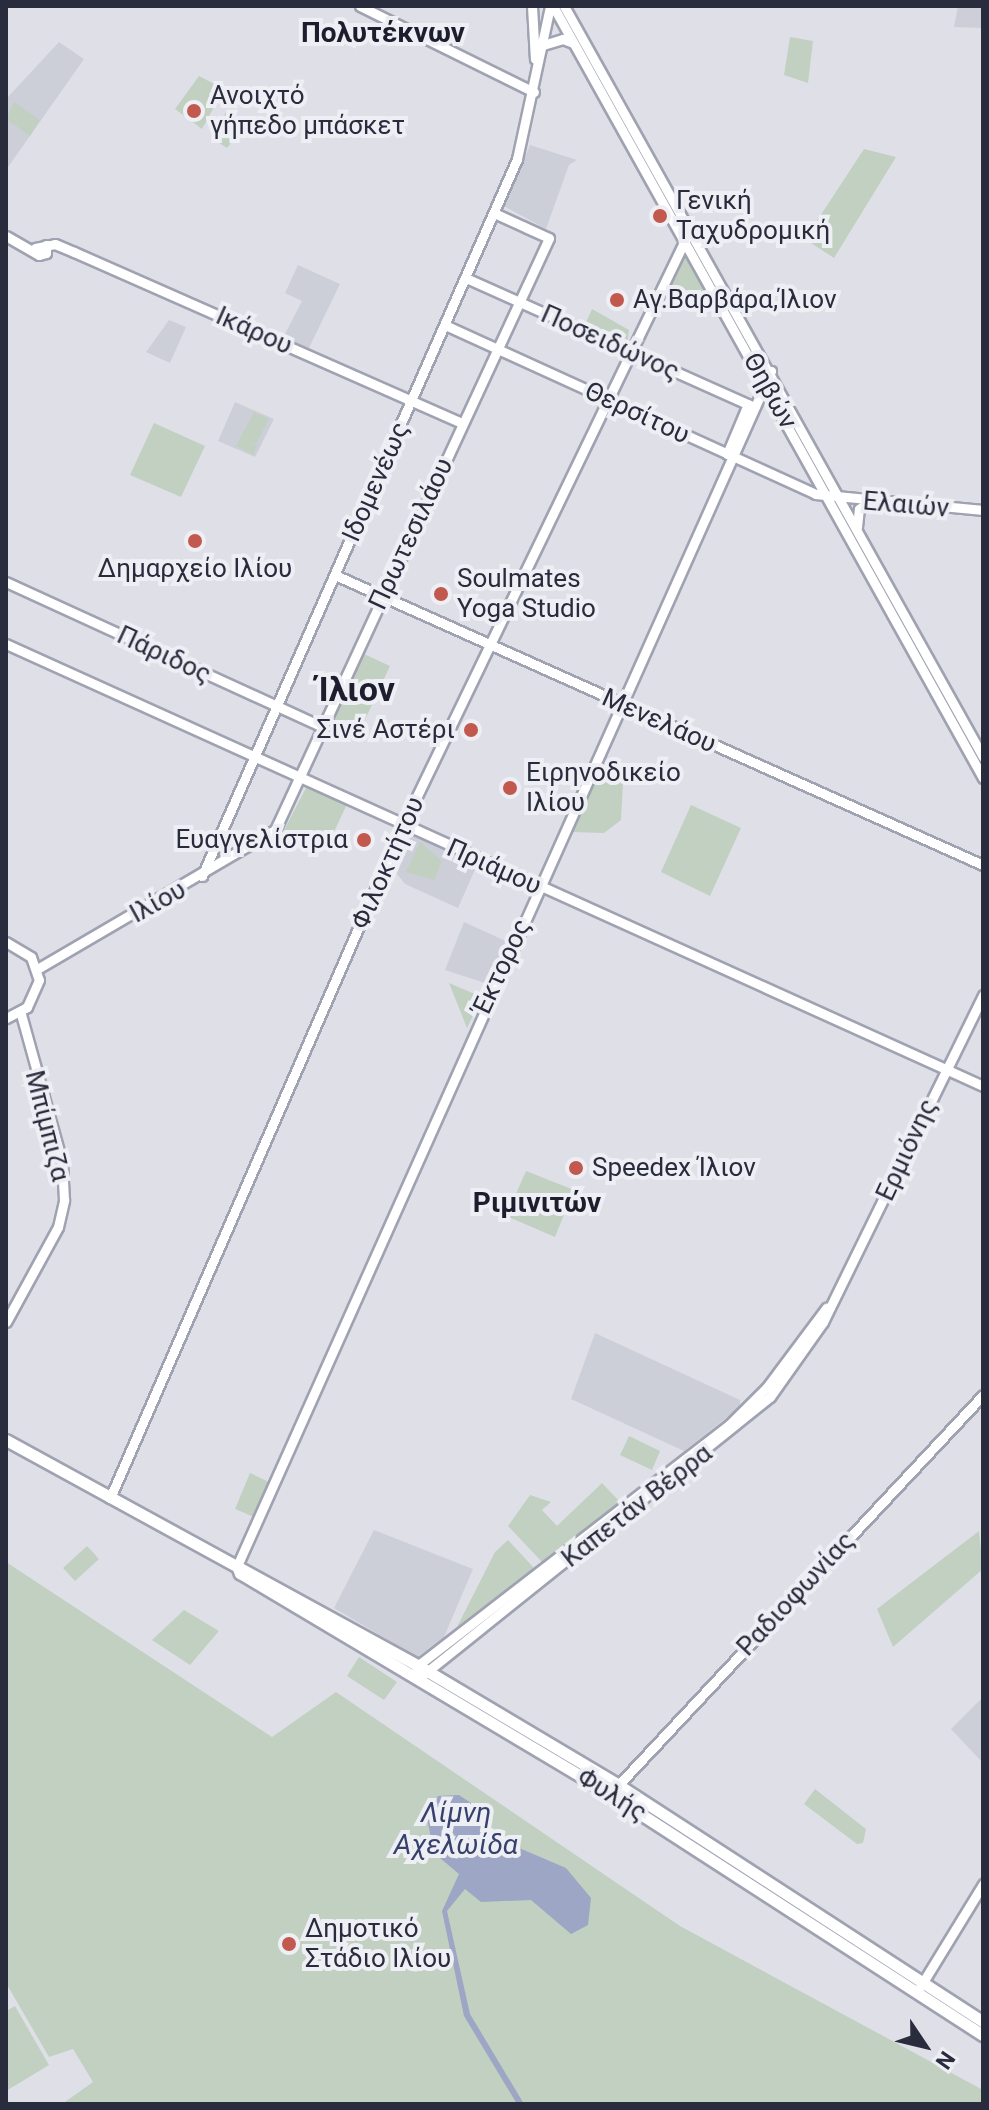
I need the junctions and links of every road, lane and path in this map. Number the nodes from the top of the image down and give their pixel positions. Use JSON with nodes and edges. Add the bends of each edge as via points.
{"nodes":[{"id":1,"x":360,"y":6,"type":"edge"},
{"id":2,"x":532,"y":6,"type":"edge"},
{"id":3,"x":552,"y":6,"type":"edge"},
{"id":4,"x":564,"y":6,"type":"edge"},
{"id":5,"x":543,"y":45,"type":"junction"},
{"id":6,"x":576,"y":45,"type":"junction"},
{"id":7,"x":535,"y":88,"type":"junction"},
{"id":8,"x":494,"y":213,"type":"junction"},
{"id":9,"x":6,"y":236,"type":"edge"},
{"id":10,"x":686,"y":238,"type":"junction"},
{"id":11,"x":466,"y":278,"type":"junction"},
{"id":12,"x":518,"y":302,"type":"junction"},
{"id":13,"x":445,"y":325,"type":"junction"},
{"id":14,"x":496,"y":349,"type":"junction"},
{"id":15,"x":629,"y":353,"type":"junction"},
{"id":16,"x":771,"y":371,"type":"junction"},
{"id":17,"x":765,"y":383,"type":"junction"},
{"id":18,"x":607,"y":399,"type":"junction"},
{"id":19,"x":412,"y":400,"type":"junction"},
{"id":20,"x":751,"y":405,"type":"junction"},
{"id":21,"x":462,"y":423,"type":"junction"},
{"id":22,"x":731,"y":456,"type":"junction"},
{"id":23,"x":815,"y":472,"type":"junction"},
{"id":24,"x":800,"y":487,"type":"junction"},
{"id":25,"x":835,"y":498,"type":"junction"},
{"id":26,"x":871,"y":500,"type":"junction"},
{"id":27,"x":983,"y":510,"type":"edge"},
{"id":28,"x":858,"y":530,"type":"junction"},
{"id":29,"x":335,"y":575,"type":"junction"},
{"id":30,"x":6,"y":582,"type":"edge"},
{"id":31,"x":382,"y":596,"type":"junction"},
{"id":32,"x":6,"y":644,"type":"edge"},
{"id":33,"x":489,"y":645,"type":"junction"},
{"id":34,"x":623,"y":705,"type":"junction"},
{"id":35,"x":277,"y":706,"type":"junction"},
{"id":36,"x":323,"y":727,"type":"junction"},
{"id":37,"x":983,"y":757,"type":"edge"},
{"id":38,"x":255,"y":758,"type":"junction"},
{"id":39,"x":300,"y":778,"type":"junction"},
{"id":40,"x":983,"y":778,"type":"edge"},
{"id":41,"x":403,"y":825,"type":"junction"},
{"id":42,"x":275,"y":830,"type":"joint"},
{"id":43,"x":983,"y":865,"type":"edge"},
{"id":44,"x":202,"y":876,"type":"junction"},
{"id":45,"x":540,"y":887,"type":"junction"},
{"id":46,"x":6,"y":942,"type":"edge"},
{"id":47,"x":37,"y":969,"type":"junction"},
{"id":48,"x":983,"y":995,"type":"edge"},
{"id":49,"x":21,"y":1014,"type":"junction"},
{"id":50,"x":6,"y":1018,"type":"edge"},
{"id":51,"x":945,"y":1070,"type":"junction"},
{"id":52,"x":983,"y":1086,"type":"edge"},
{"id":53,"x":827,"y":1306,"type":"joint"},
{"id":54,"x":6,"y":1322,"type":"edge"},
{"id":55,"x":983,"y":1395,"type":"edge"},
{"id":56,"x":6,"y":1440,"type":"edge"},
{"id":57,"x":110,"y":1498,"type":"junction"},
{"id":58,"x":237,"y":1566,"type":"junction"},
{"id":59,"x":420,"y":1673,"type":"junction"},
{"id":60,"x":613,"y":1789,"type":"junction"},
{"id":61,"x":983,"y":1884,"type":"edge"},
{"id":62,"x":920,"y":1987,"type":"junction"},
{"id":63,"x":983,"y":2022,"type":"edge"},
{"id":64,"x":983,"y":2035,"type":"edge"}],
"edges":[{"from":1,"to":7,"type":"street"},
{"from":2,"to":7,"type":"street","name":"Ιδομενέως"},
{"from":3,"to":5,"type":"street","name":"Ιδομενέως"},
{"from":3,"to":6,"type":"street","name":"Θηβών"},
{"from":4,"to":16,"type":"street","name":"Θηβών"},
{"from":5,"to":6,"type":"street","via":[[563,39]]},
{"from":5,"to":7,"type":"street","name":"Ιδομενέως"},
{"from":6,"to":10,"type":"street","name":"Θηβών"},
{"from":7,"to":8,"type":"street","name":"Ιδομενέως","via":[[521,149]]},
{"from":8,"to":11,"type":"street","name":"Ιδομενέως"},
{"from":8,"to":12,"type":"street","name":"Πρωτεσιλάου","via":[[549,238]]},
{"from":9,"to":19,"type":"street","name":"Ικάρου"},
{"from":10,"to":15,"type":"street","name":"Φιλοκτήτου"},
{"from":10,"to":17,"type":"street","name":"Θηβών"},
{"from":11,"to":12,"type":"street","name":"Ποσειδώνος"},
{"from":11,"to":13,"type":"street","name":"Ιδομενέως"},
{"from":12,"to":14,"type":"street","name":"Πρωτεσιλάου"},
{"from":12,"to":15,"type":"street","name":"Ποσειδώνος"},
{"from":13,"to":14,"type":"street","name":"Θερσίτου"},
{"from":13,"to":19,"type":"street","name":"Ιδομενέως"},
{"from":14,"to":18,"type":"street","name":"Θερσίτου"},
{"from":14,"to":21,"type":"street","name":"Πρωτεσιλάου"},
{"from":15,"to":18,"type":"street","name":"Φιλοκτήτου"},
{"from":15,"to":20,"type":"street","name":"Ποσειδώνος"},
{"from":16,"to":17,"type":"street","name":"Έκτορος"},
{"from":16,"to":25,"type":"street","name":"Θηβών"},
{"from":17,"to":20,"type":"street","name":"Έκτορος"},
{"from":17,"to":23,"type":"street","name":"Θηβών"},
{"from":18,"to":22,"type":"street","name":"Θερσίτου"},
{"from":18,"to":33,"type":"street","name":"Φιλοκτήτου"},
{"from":19,"to":21,"type":"street","name":"Ικάρου"},
{"from":19,"to":29,"type":"street","name":"Ιδομενέως"},
{"from":20,"to":22,"type":"street","name":"Έκτορος"},
{"from":21,"to":31,"type":"street","name":"Πρωτεσιλάου"},
{"from":22,"to":24,"type":"street","name":"Θερσίτου"},
{"from":22,"to":34,"type":"street","name":"Έκτορος"},
{"from":23,"to":24,"type":"street","via":[[814,483]]},
{"from":23,"to":25,"type":"street","name":"Θηβών"},
{"from":24,"to":25,"type":"street","name":"Θερσίτου"},
{"from":25,"to":26,"type":"street","name":"Ελαιών"},
{"from":25,"to":28,"type":"street","name":"Θηβών"},
{"from":25,"to":40,"type":"street","name":"Θηβών"},
{"from":26,"to":27,"type":"street","name":"Ελαιών"},
{"from":26,"to":28,"type":"street","via":[[858,510]]},
{"from":28,"to":37,"type":"street","name":"Θηβών"},
{"from":29,"to":31,"type":"street","name":"Μενελάου"},
{"from":29,"to":35,"type":"street","name":"Ιδομενέως"},
{"from":30,"to":35,"type":"street","name":"Πάριδος"},
{"from":31,"to":33,"type":"street","name":"Μενελάου"},
{"from":31,"to":36,"type":"street","name":"Πρωτεσιλάου"},
{"from":32,"to":38,"type":"street","name":"Πριάμου"},
{"from":33,"to":34,"type":"street","name":"Μενελάου"},
{"from":33,"to":41,"type":"street","name":"Φιλοκτήτου"},
{"from":34,"to":43,"type":"street","name":"Μενελάου"},
{"from":34,"to":45,"type":"street","name":"Έκτορος"},
{"from":35,"to":36,"type":"street","name":"Πάριδος"},
{"from":35,"to":38,"type":"street","name":"Ιδομενέως"},
{"from":36,"to":39,"type":"street","name":"Πρωτεσιλάου"},
{"from":38,"to":39,"type":"street","name":"Πριάμου"},
{"from":38,"to":44,"type":"street","name":"Ιδομενέως"},
{"from":39,"to":41,"type":"street","name":"Πριάμου"},
{"from":39,"to":42,"type":"street","name":"Πρωτεσιλάου"},
{"from":41,"to":45,"type":"street","name":"Πριάμου"},
{"from":41,"to":57,"type":"street","name":"Φιλοκτήτου"},
{"from":42,"to":44,"type":"street","name":"Ιλίου"},
{"from":44,"to":47,"type":"street","name":"Ιλίου"},
{"from":45,"to":51,"type":"street","name":"Πριάμου"},
{"from":45,"to":58,"type":"street","name":"Έκτορος"},
{"from":46,"to":47,"type":"street","via":[[25,951]]},
{"from":47,"to":49,"type":"street","via":[[36,995]]},
{"from":48,"to":51,"type":"street","name":"Ερμιόνης"},
{"from":49,"to":50,"type":"street"},
{"from":49,"to":54,"type":"street","name":"Μπίμπιζα","via":[[62,1162],[64,1200],[54,1235]]},
{"from":51,"to":52,"type":"street","name":"Πριάμου"},
{"from":51,"to":53,"type":"street","name":"Ερμιόνης"},
{"from":53,"to":59,"type":"street","name":"Καπετάν Βέρρα","via":[[804,1353],[751,1415]]},
{"from":55,"to":60,"type":"street","name":"Ραδιοφωνίας"},
{"from":56,"to":57,"type":"main road","name":"Φυλής"},
{"from":57,"to":58,"type":"main road","name":"Φυλής"},
{"from":58,"to":59,"type":"main road","name":"Φυλής"},
{"from":59,"to":60,"type":"main road","name":"Φυλής"},
{"from":60,"to":62,"type":"main road","name":"Φυλής"},
{"from":61,"to":62,"type":"street"},
{"from":62,"to":63,"type":"main road","name":"Φυλής"},
{"from":62,"to":64,"type":"main road","name":"Φυλής"}]}
